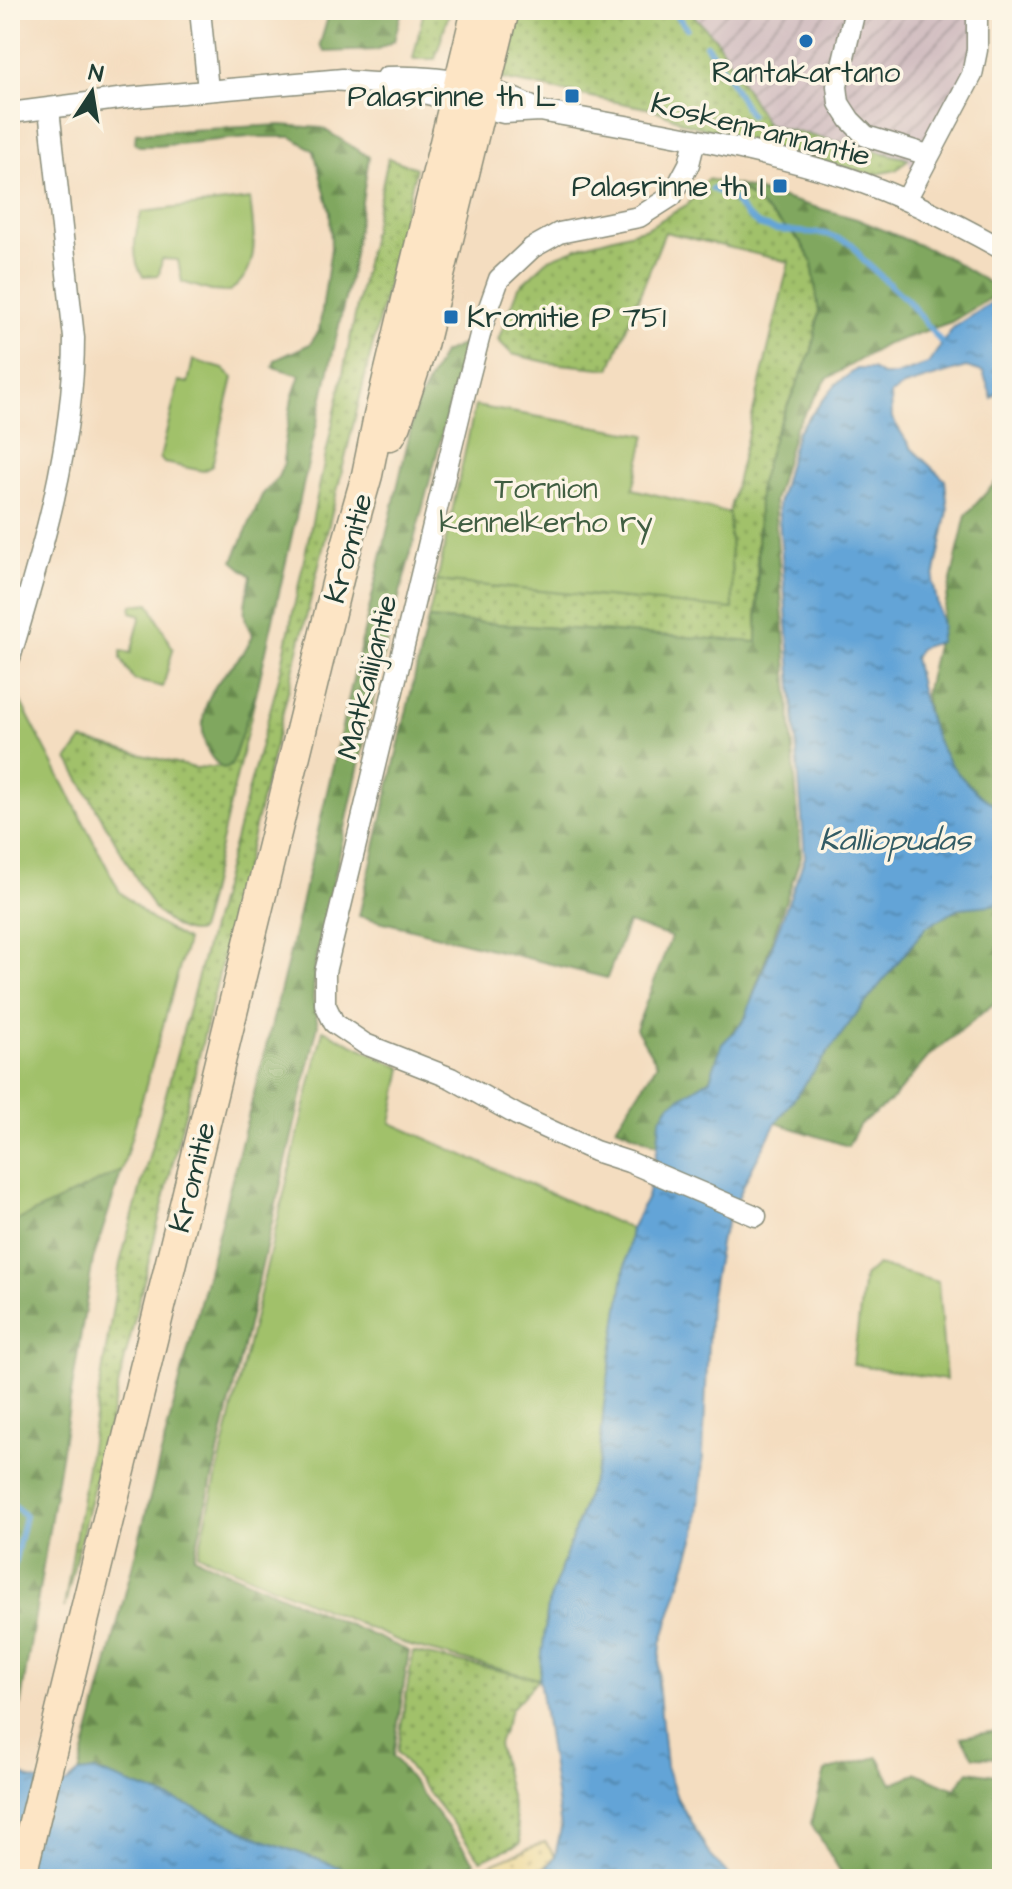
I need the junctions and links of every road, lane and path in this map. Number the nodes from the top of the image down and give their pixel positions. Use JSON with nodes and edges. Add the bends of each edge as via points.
{"nodes":[{"id":1,"x":200,"y":10,"type":"edge"},
{"id":2,"x":477,"y":10,"type":"edge"},
{"id":3,"x":504,"y":10,"type":"edge"},
{"id":4,"x":855,"y":10,"type":"edge"},
{"id":5,"x":977,"y":10,"type":"edge"},
{"id":6,"x":208,"y":90,"type":"junction"},
{"id":7,"x":470,"y":95,"type":"junction"},
{"id":8,"x":49,"y":109,"type":"junction"},
{"id":9,"x":10,"y":113,"type":"edge"},
{"id":10,"x":695,"y":140,"type":"junction"},
{"id":11,"x":928,"y":155,"type":"junction"},
{"id":12,"x":906,"y":200,"type":"junction"},
{"id":13,"x":993,"y":244,"type":"edge"},
{"id":14,"x":10,"y":658,"type":"edge"},
{"id":15,"x":756,"y":1216,"type":"dead end"},
{"id":16,"x":20,"y":1879,"type":"edge"}],
"edges":[{"from":1,"to":6,"type":"street"},
{"from":2,"to":7,"type":"main road","name":"Kromitie"},
{"from":3,"to":7,"type":"main road","name":"Kromitie"},
{"from":4,"to":11,"type":"street","via":[[837,86],[839,103],[866,136]]},
{"from":5,"to":11,"type":"street","via":[[972,75]]},
{"from":6,"to":7,"type":"street","name":"Koskenrannantie","via":[[431,76]]},
{"from":6,"to":8,"type":"street","name":"Koskenrannantie"},
{"from":7,"to":10,"type":"street","name":"Koskenrannantie","via":[[508,93],[540,111]]},
{"from":7,"to":16,"type":"main road","name":"Kromitie","via":[[379,416]]},
{"from":8,"to":9,"type":"street","name":"Koskenrannantie"},
{"from":8,"to":14,"type":"street","via":[[74,376],[59,475]]},
{"from":10,"to":12,"type":"street","name":"Koskenrannantie","via":[[847,178]]},
{"from":10,"to":15,"type":"street","name":"Matkailijantie","via":[[672,196],[639,217],[559,233],[532,248],[499,279],[464,397],[325,972],[325,1004],[334,1023],[365,1044],[436,1071],[595,1151]]},
{"from":11,"to":12,"type":"street"},
{"from":12,"to":13,"type":"street","name":"Koskenrannantie"}]}
